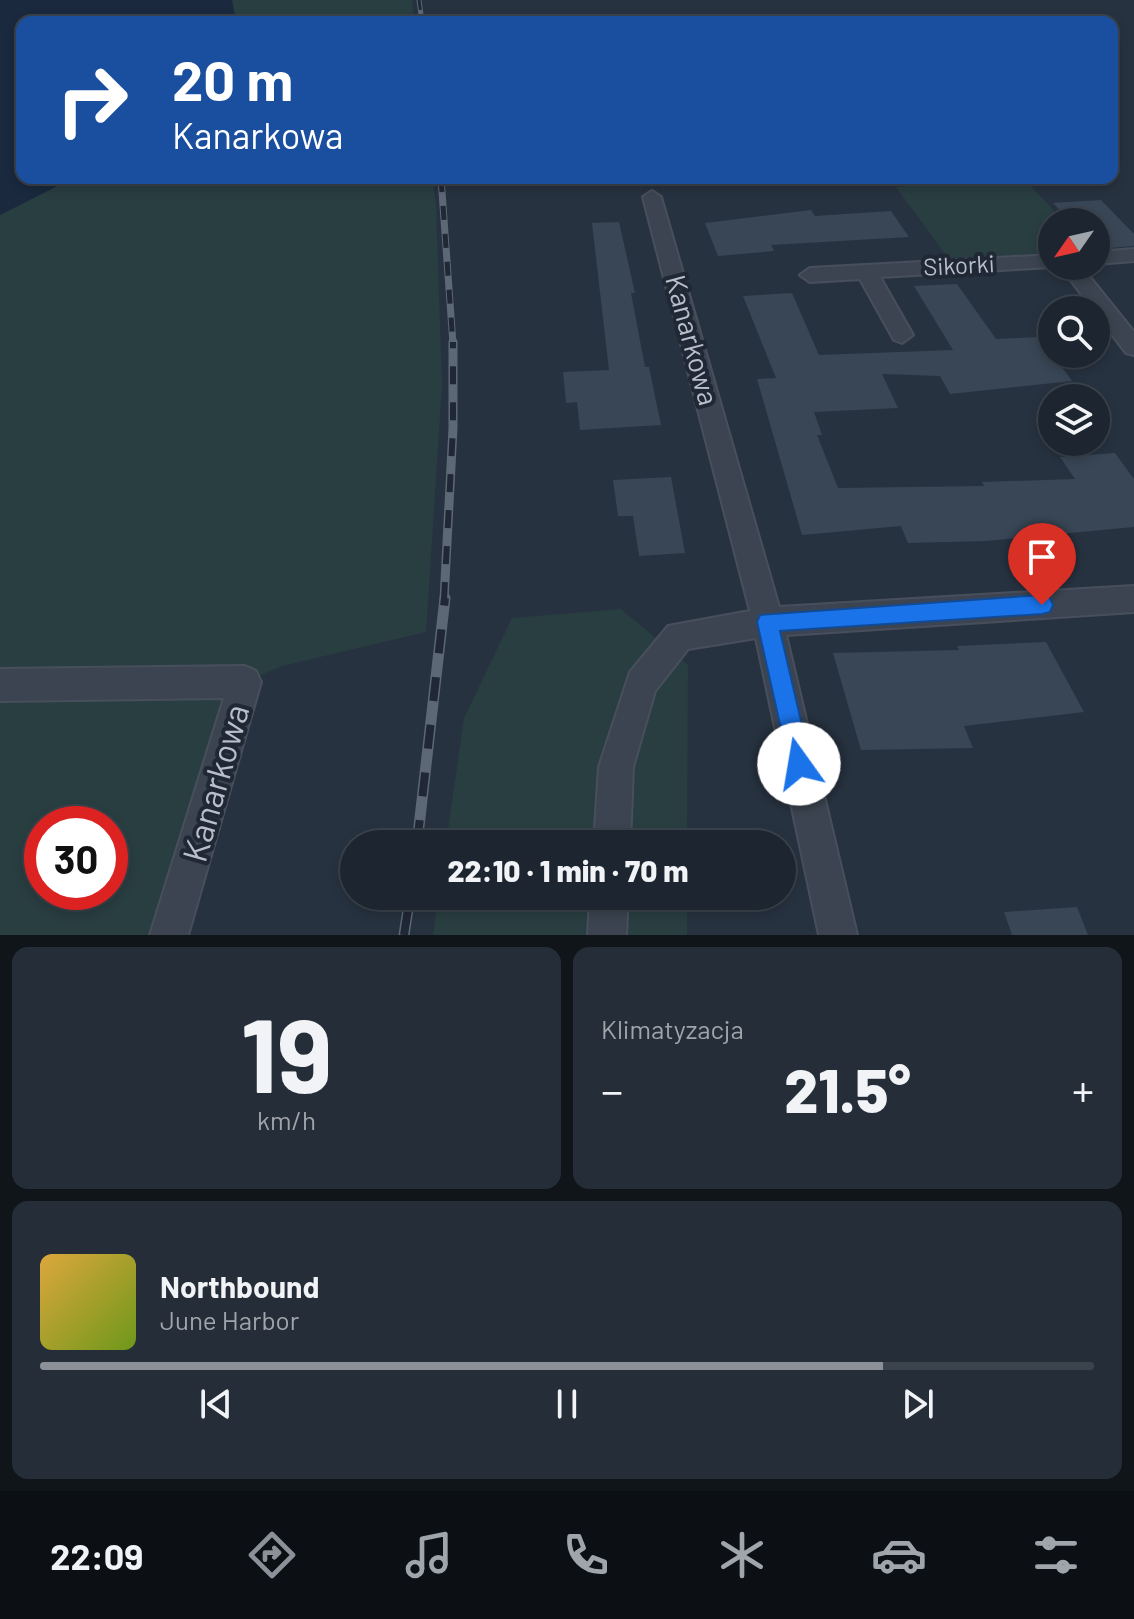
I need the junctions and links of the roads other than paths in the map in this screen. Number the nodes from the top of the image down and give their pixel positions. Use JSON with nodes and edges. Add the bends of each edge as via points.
{"nodes":[{"id":1,"x":652,"y":197,"type":"dead end"},
{"id":2,"x":1134,"y":255,"type":"edge"},
{"id":3,"x":1110,"y":257,"type":"edge"},
{"id":4,"x":1038,"y":262,"type":"edge"},
{"id":5,"x":866,"y":271,"type":"junction"},
{"id":6,"x":810,"y":275,"type":"dead end"},
{"id":7,"x":1081,"y":280,"type":"edge"},
{"id":8,"x":902,"y":335,"type":"dead end"},
{"id":9,"x":1134,"y":347,"type":"edge"},
{"id":10,"x":1134,"y":599,"type":"edge"},
{"id":11,"x":768,"y":622,"type":"junction"},
{"id":12,"x":0,"y":685,"type":"edge"},
{"id":13,"x":613,"y":830,"type":"edge"},
{"id":14,"x":608,"y":910,"type":"edge"},
{"id":15,"x":169,"y":935,"type":"edge"},
{"id":16,"x":607,"y":935,"type":"edge"},
{"id":17,"x":838,"y":935,"type":"edge"}],
"edges":[{"from":1,"to":11,"type":"street","name":"Kanarkowa"},
{"from":2,"to":3,"type":"street"},
{"from":4,"to":5,"type":"street","name":"Sikorki"},
{"from":5,"to":6,"type":"street","name":"Sikorki"},
{"from":5,"to":8,"type":"street"},
{"from":7,"to":9,"type":"street"},
{"from":10,"to":11,"type":"street"},
{"from":11,"to":13,"type":"street","via":[[679,636],[641,683],[616,767]]},
{"from":11,"to":17,"type":"street","name":"Kanarkowa"},
{"from":12,"to":15,"type":"street","name":"Kanarkowa","via":[[245,682]]},
{"from":14,"to":16,"type":"street"}]}
